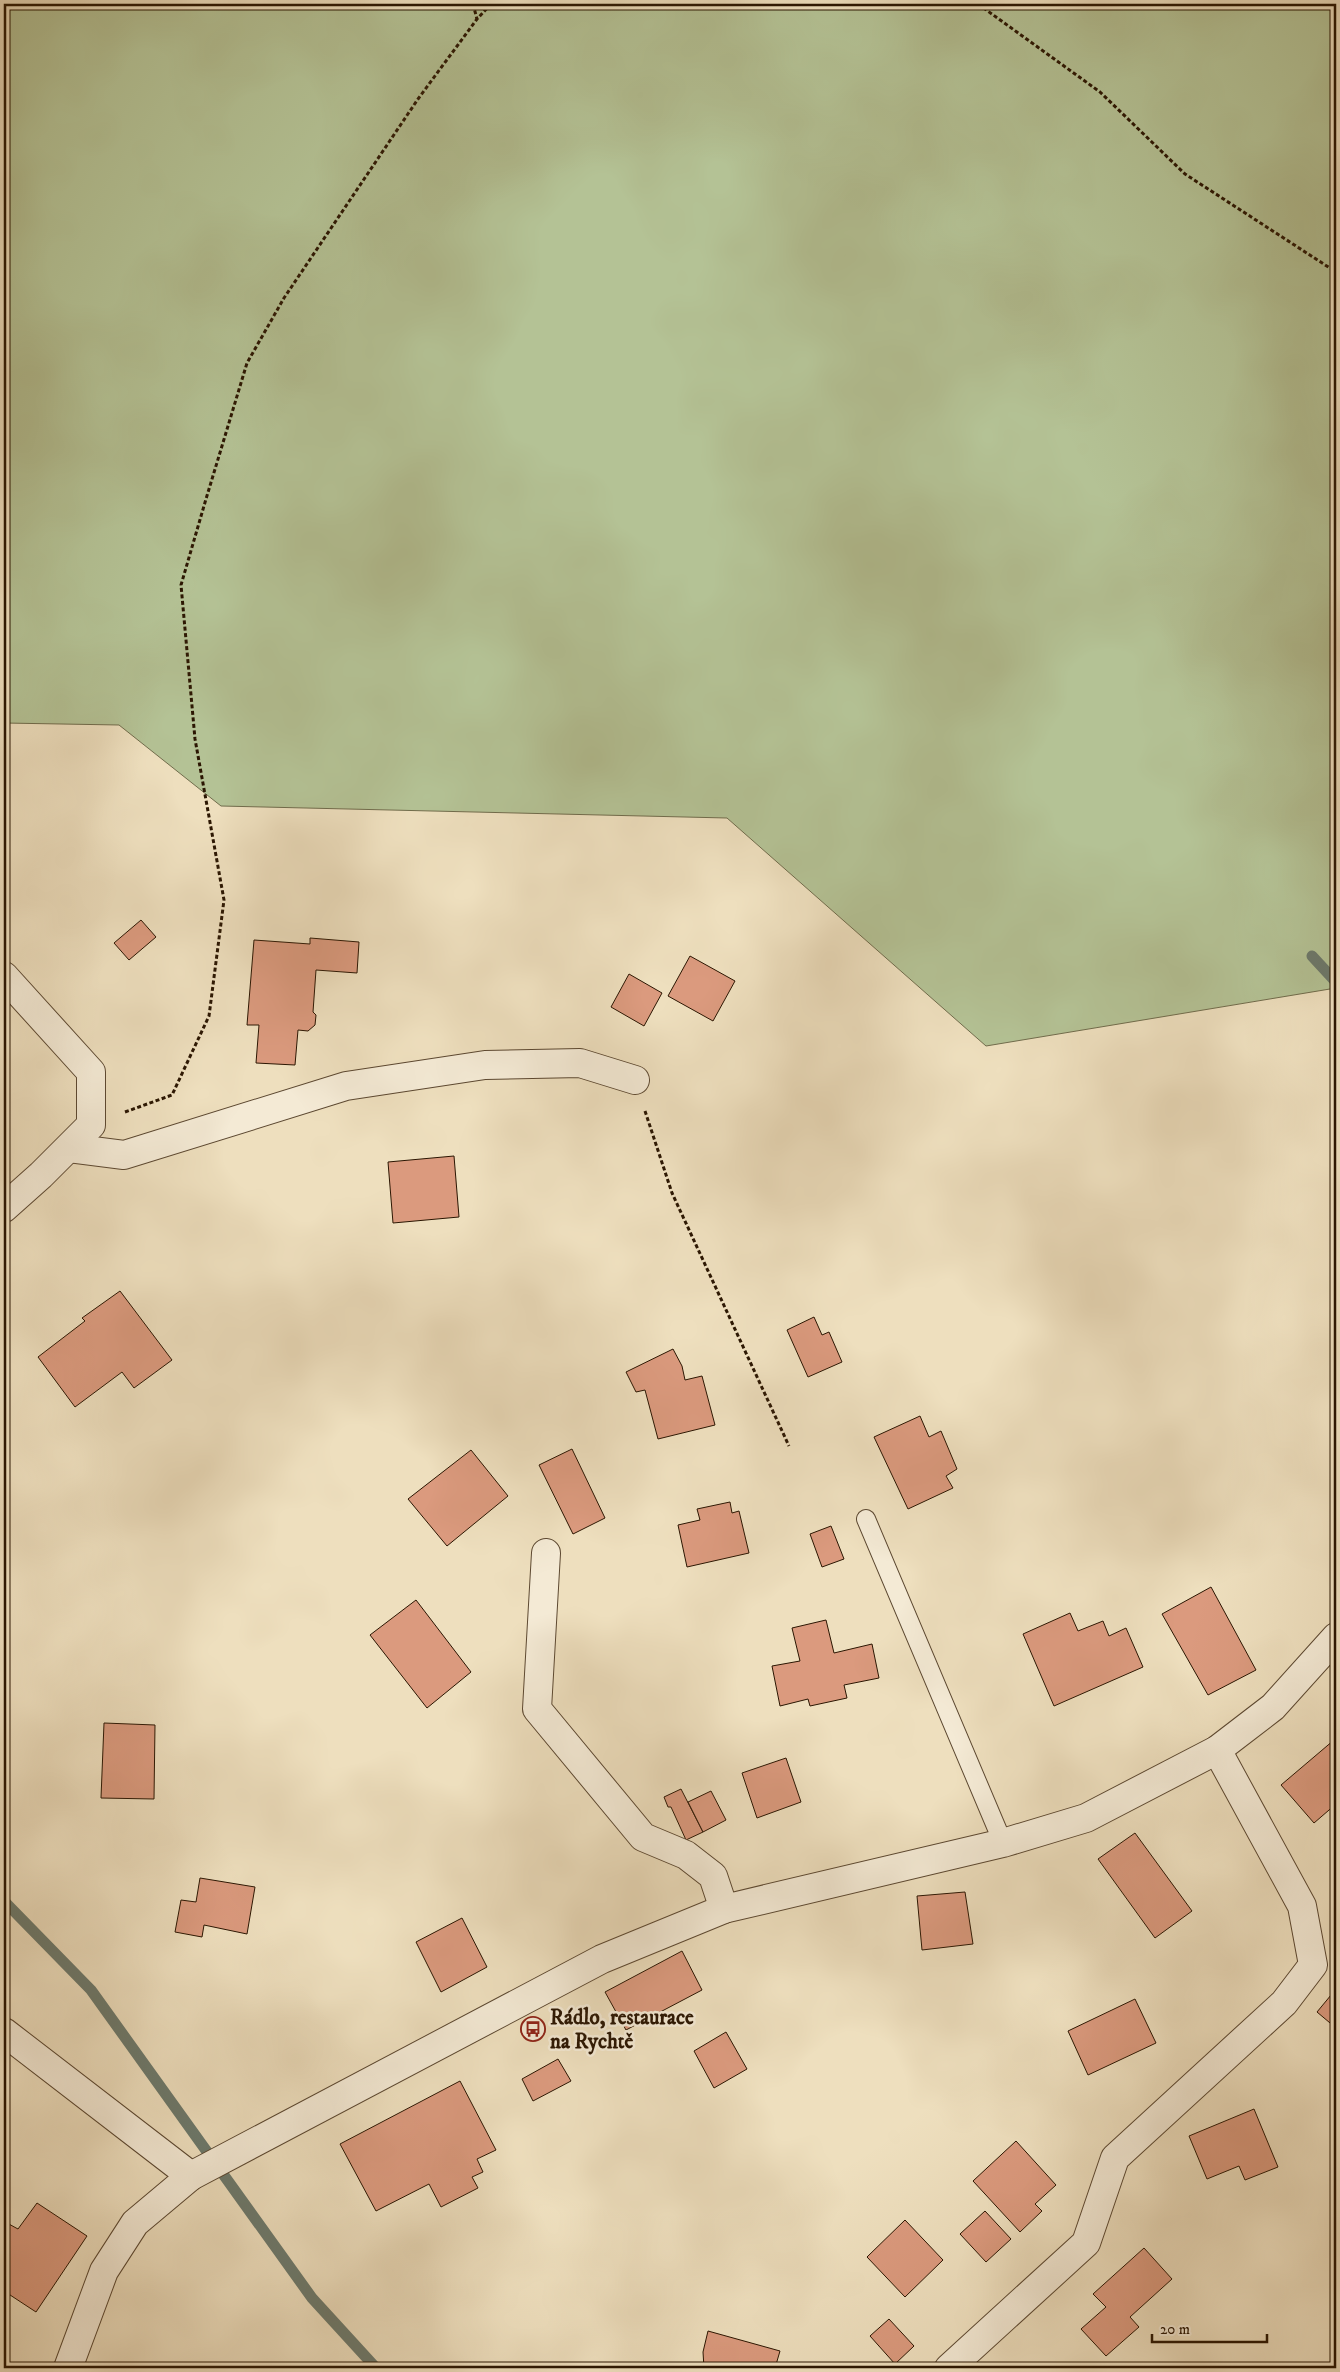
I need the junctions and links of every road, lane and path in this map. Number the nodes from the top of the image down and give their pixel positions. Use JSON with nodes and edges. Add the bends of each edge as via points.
{"nodes":[{"id":1,"x":473,"y":4,"type":"edge"},
{"id":2,"x":491,"y":4,"type":"edge"},
{"id":3,"x":978,"y":4,"type":"edge"},
{"id":4,"x":477,"y":19,"type":"junction"},
{"id":5,"x":1336,"y":272,"type":"edge"},
{"id":6,"x":4,"y":976,"type":"edge"},
{"id":7,"x":635,"y":1080,"type":"joint"},
{"id":8,"x":91,"y":1125,"type":"junction"},
{"id":9,"x":69,"y":1148,"type":"junction"},
{"id":10,"x":4,"y":1208,"type":"edge"},
{"id":11,"x":789,"y":1446,"type":"dead end"},
{"id":12,"x":866,"y":1519,"type":"dead end"},
{"id":13,"x":546,"y":1553,"type":"dead end"},
{"id":14,"x":1336,"y":1637,"type":"edge"},
{"id":15,"x":1217,"y":1750,"type":"junction"},
{"id":16,"x":1003,"y":1843,"type":"junction"},
{"id":17,"x":724,"y":1909,"type":"junction"},
{"id":18,"x":4,"y":2032,"type":"edge"},
{"id":19,"x":191,"y":2176,"type":"junction"},
{"id":20,"x":68,"y":2368,"type":"edge"},
{"id":21,"x":949,"y":2368,"type":"edge"}],
"edges":[{"from":1,"to":4,"type":"path"},
{"from":2,"to":4,"type":"path"},
{"from":3,"to":5,"type":"path","via":[[1100,92],[1186,174]]},
{"from":4,"to":8,"type":"path","via":[[418,99],[284,298],[247,363],[182,585],[195,739],[224,900],[209,1016],[172,1095]]},
{"from":6,"to":8,"type":"street","via":[[91,1072]]},
{"from":7,"to":9,"type":"street","via":[[580,1064],[485,1065],[346,1086],[124,1155]]},
{"from":7,"to":11,"type":"path","via":[[672,1193]]},
{"from":8,"to":9,"type":"street"},
{"from":9,"to":10,"type":"street"},
{"from":12,"to":16,"type":"lane"},
{"from":13,"to":17,"type":"street","via":[[537,1709],[643,1837],[686,1855],[713,1876]]},
{"from":14,"to":15,"type":"street","via":[[1273,1708]]},
{"from":15,"to":16,"type":"street","via":[[1086,1818]]},
{"from":15,"to":21,"type":"street","via":[[1302,1906],[1313,1965],[1284,2003],[1116,2158],[1086,2243]]},
{"from":16,"to":17,"type":"street"},
{"from":17,"to":19,"type":"street","via":[[602,1959]]},
{"from":18,"to":19,"type":"street"},
{"from":19,"to":20,"type":"street","via":[[135,2223],[104,2271]]}]}
